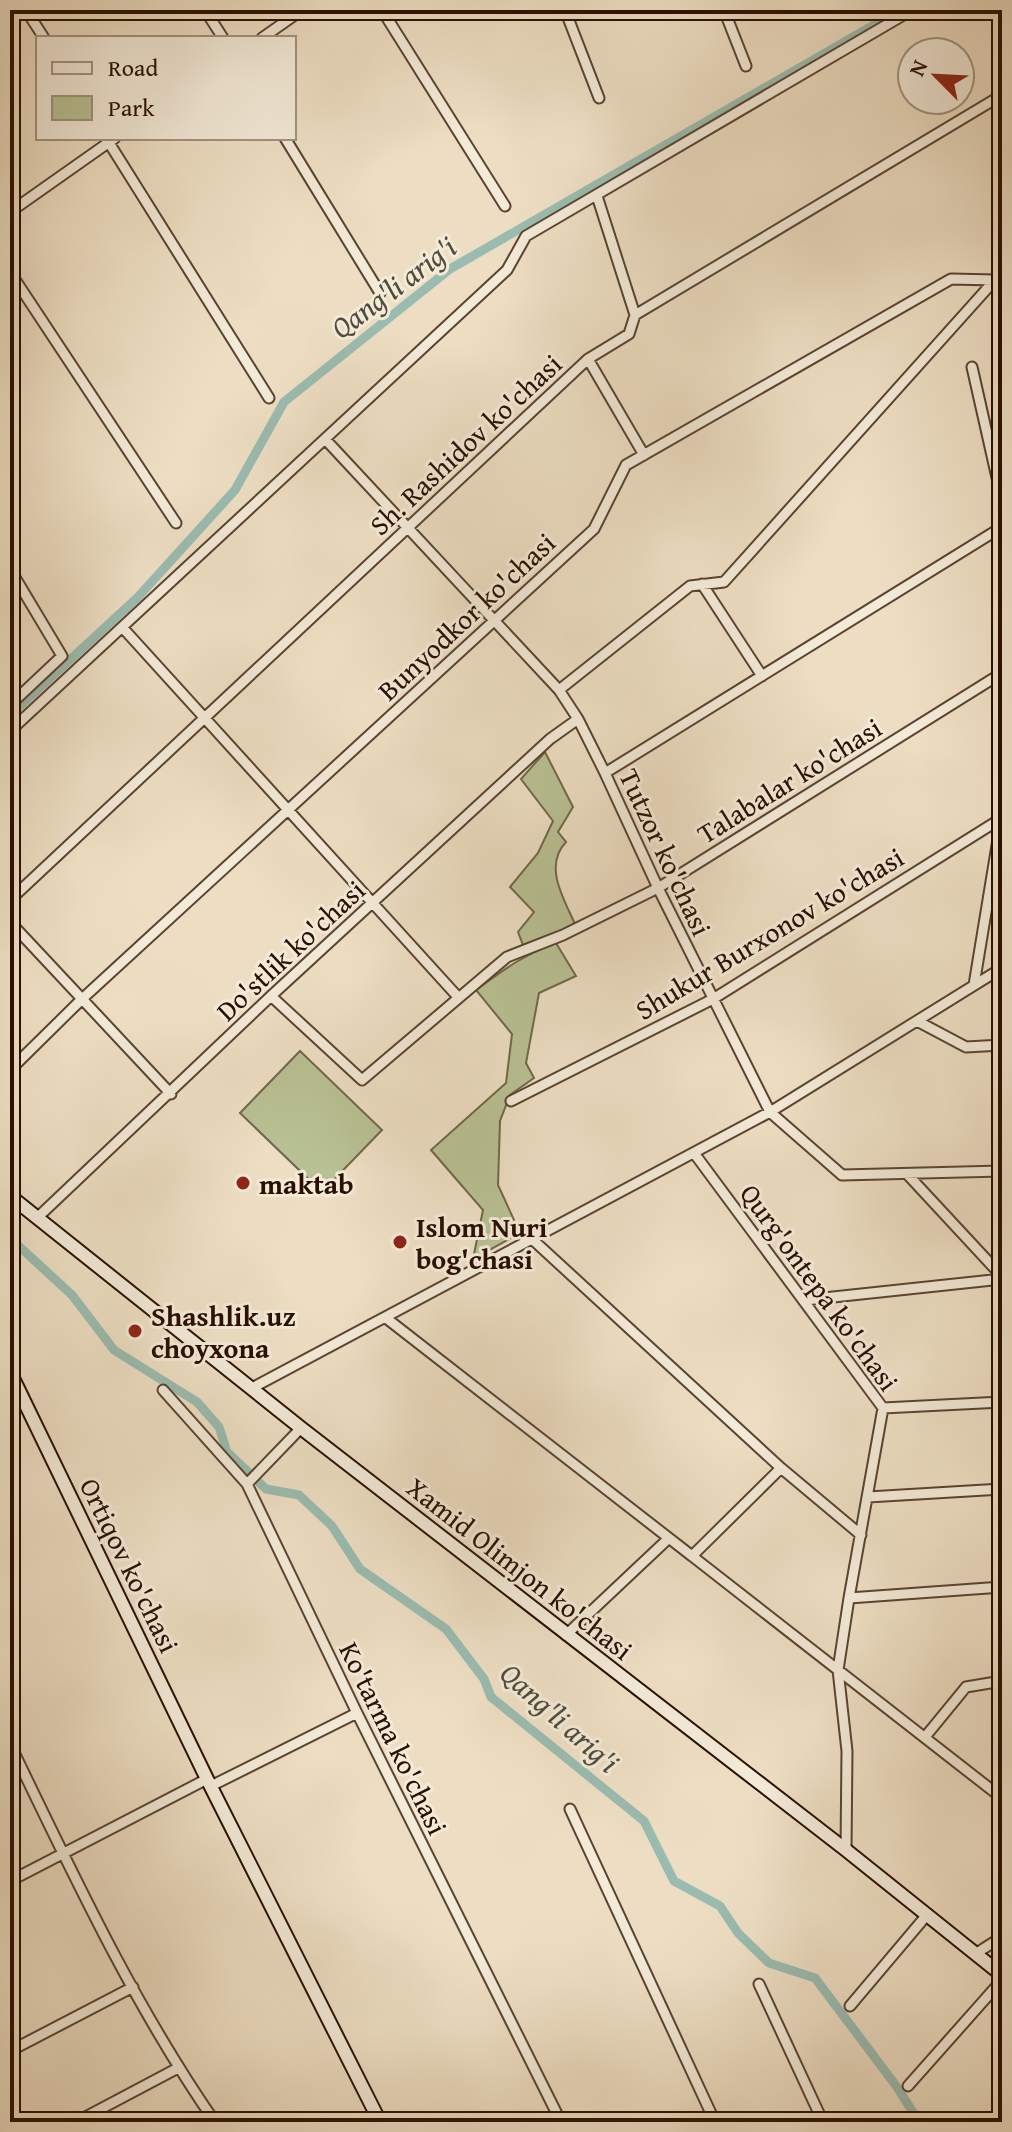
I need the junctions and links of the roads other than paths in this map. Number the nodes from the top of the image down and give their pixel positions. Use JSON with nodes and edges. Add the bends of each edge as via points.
{"nodes":[{"id":1,"x":26,"y":10,"type":"edge"},
{"id":2,"x":205,"y":10,"type":"edge"},
{"id":3,"x":302,"y":10,"type":"edge"},
{"id":4,"x":382,"y":10,"type":"edge"},
{"id":5,"x":565,"y":10,"type":"edge"},
{"id":6,"x":724,"y":10,"type":"edge"},
{"id":7,"x":912,"y":10,"type":"edge"},
{"id":8,"x":43,"y":36,"type":"edge"},
{"id":9,"x":222,"y":36,"type":"edge"},
{"id":10,"x":265,"y":36,"type":"edge"},
{"id":11,"x":746,"y":66,"type":"dead end"},
{"id":12,"x":1002,"y":95,"type":"edge"},
{"id":13,"x":599,"y":98,"type":"dead end"},
{"id":14,"x":109,"y":140,"type":"edge"},
{"id":15,"x":111,"y":140,"type":"edge"},
{"id":16,"x":286,"y":140,"type":"edge"},
{"id":17,"x":597,"y":196,"type":"junction"},
{"id":18,"x":505,"y":206,"type":"dead end"},
{"id":19,"x":10,"y":212,"type":"edge"},
{"id":20,"x":10,"y":272,"type":"edge"},
{"id":21,"x":998,"y":276,"type":"edge"},
{"id":22,"x":380,"y":293,"type":"dead end"},
{"id":23,"x":635,"y":315,"type":"junction"},
{"id":24,"x":588,"y":359,"type":"junction"},
{"id":25,"x":972,"y":367,"type":"dead end"},
{"id":26,"x":269,"y":398,"type":"dead end"},
{"id":27,"x":325,"y":439,"type":"junction"},
{"id":28,"x":644,"y":455,"type":"junction"},
{"id":29,"x":1002,"y":500,"type":"edge"},
{"id":30,"x":176,"y":523,"type":"dead end"},
{"id":31,"x":408,"y":527,"type":"junction"},
{"id":32,"x":1002,"y":527,"type":"edge"},
{"id":33,"x":10,"y":569,"type":"edge"},
{"id":34,"x":702,"y":584,"type":"junction"},
{"id":35,"x":494,"y":619,"type":"junction"},
{"id":36,"x":122,"y":627,"type":"junction"},
{"id":37,"x":1002,"y":673,"type":"edge"},
{"id":38,"x":762,"y":676,"type":"junction"},
{"id":39,"x":559,"y":690,"type":"junction"},
{"id":40,"x":10,"y":705,"type":"edge"},
{"id":41,"x":204,"y":718,"type":"junction"},
{"id":42,"x":578,"y":719,"type":"junction"},
{"id":43,"x":10,"y":731,"type":"edge"},
{"id":44,"x":605,"y":773,"type":"junction"},
{"id":45,"x":288,"y":810,"type":"junction"},
{"id":46,"x":1002,"y":817,"type":"edge"},
{"id":47,"x":658,"y":888,"type":"junction"},
{"id":48,"x":10,"y":900,"type":"edge"},
{"id":49,"x":374,"y":902,"type":"junction"},
{"id":50,"x":10,"y":922,"type":"edge"},
{"id":51,"x":1002,"y":968,"type":"edge"},
{"id":52,"x":974,"y":985,"type":"junction"},
{"id":53,"x":271,"y":996,"type":"junction"},
{"id":54,"x":458,"y":997,"type":"junction"},
{"id":55,"x":82,"y":999,"type":"junction"},
{"id":56,"x":713,"y":999,"type":"junction"},
{"id":57,"x":917,"y":1021,"type":"junction"},
{"id":58,"x":1002,"y":1045,"type":"edge"},
{"id":59,"x":10,"y":1070,"type":"edge"},
{"id":60,"x":171,"y":1094,"type":"junction"},
{"id":61,"x":511,"y":1101,"type":"dead end"},
{"id":62,"x":770,"y":1112,"type":"junction"},
{"id":63,"x":694,"y":1153,"type":"junction"},
{"id":64,"x":1002,"y":1171,"type":"edge"},
{"id":65,"x":908,"y":1175,"type":"junction"},
{"id":66,"x":10,"y":1196,"type":"edge"},
{"id":67,"x":37,"y":1218,"type":"junction"},
{"id":68,"x":532,"y":1239,"type":"junction"},
{"id":69,"x":1002,"y":1276,"type":"edge"},
{"id":70,"x":805,"y":1300,"type":"junction"},
{"id":71,"x":386,"y":1318,"type":"junction"},
{"id":72,"x":10,"y":1372,"type":"edge"},
{"id":73,"x":252,"y":1388,"type":"junction"},
{"id":74,"x":163,"y":1390,"type":"dead end"},
{"id":75,"x":1002,"y":1402,"type":"edge"},
{"id":76,"x":883,"y":1408,"type":"junction"},
{"id":77,"x":301,"y":1428,"type":"junction"},
{"id":78,"x":781,"y":1468,"type":"junction"},
{"id":79,"x":251,"y":1479,"type":"junction"},
{"id":80,"x":1002,"y":1489,"type":"edge"},
{"id":81,"x":868,"y":1497,"type":"junction"},
{"id":82,"x":861,"y":1535,"type":"junction"},
{"id":83,"x":669,"y":1538,"type":"junction"},
{"id":84,"x":692,"y":1556,"type":"junction"},
{"id":85,"x":1002,"y":1587,"type":"edge"},
{"id":86,"x":849,"y":1598,"type":"junction"},
{"id":87,"x":566,"y":1635,"type":"junction"},
{"id":88,"x":838,"y":1670,"type":"junction"},
{"id":89,"x":1002,"y":1681,"type":"edge"},
{"id":90,"x":357,"y":1713,"type":"junction"},
{"id":91,"x":925,"y":1737,"type":"junction"},
{"id":92,"x":10,"y":1744,"type":"edge"},
{"id":93,"x":209,"y":1783,"type":"junction"},
{"id":94,"x":1002,"y":1798,"type":"edge"},
{"id":95,"x":570,"y":1809,"type":"dead end"},
{"id":96,"x":846,"y":1850,"type":"junction"},
{"id":97,"x":63,"y":1854,"type":"junction"},
{"id":98,"x":10,"y":1881,"type":"edge"},
{"id":99,"x":926,"y":1916,"type":"junction"},
{"id":100,"x":1002,"y":1937,"type":"edge"},
{"id":101,"x":975,"y":1954,"type":"junction"},
{"id":102,"x":1002,"y":1977,"type":"edge"},
{"id":103,"x":759,"y":1984,"type":"dead end"},
{"id":104,"x":133,"y":1987,"type":"junction"},
{"id":105,"x":850,"y":2006,"type":"dead end"},
{"id":106,"x":10,"y":2051,"type":"edge"},
{"id":107,"x":178,"y":2068,"type":"junction"},
{"id":108,"x":908,"y":2086,"type":"dead end"},
{"id":109,"x":76,"y":2122,"type":"edge"},
{"id":110,"x":215,"y":2122,"type":"edge"},
{"id":111,"x":380,"y":2122,"type":"edge"},
{"id":112,"x":561,"y":2122,"type":"edge"},
{"id":113,"x":715,"y":2122,"type":"edge"},
{"id":114,"x":823,"y":2122,"type":"edge"}],
"edges":[{"from":1,"to":8,"type":"street"},
{"from":2,"to":9,"type":"street"},
{"from":3,"to":10,"type":"street"},
{"from":4,"to":18,"type":"street"},
{"from":5,"to":13,"type":"street"},
{"from":6,"to":11,"type":"street"},
{"from":7,"to":17,"type":"street"},
{"from":12,"to":23,"type":"street","name":"Sh. Rashidov ko'chasi"},
{"from":14,"to":19,"type":"street"},
{"from":15,"to":26,"type":"street"},
{"from":16,"to":22,"type":"street"},
{"from":17,"to":23,"type":"street"},
{"from":17,"to":27,"type":"street","via":[[526,236],[507,270]]},
{"from":20,"to":30,"type":"street"},
{"from":21,"to":28,"type":"street","name":"Bunyodkor ko'chasi","via":[[951,279]]},
{"from":21,"to":34,"type":"street","via":[[724,582]]},
{"from":23,"to":24,"type":"street","name":"Sh. Rashidov ko'chasi","via":[[629,334]]},
{"from":24,"to":28,"type":"street"},
{"from":24,"to":31,"type":"street","name":"Sh. Rashidov ko'chasi"},
{"from":25,"to":29,"type":"street"},
{"from":27,"to":31,"type":"street","name":"Tutzor ko'chasi"},
{"from":27,"to":36,"type":"street"},
{"from":28,"to":35,"type":"street","name":"Bunyodkor ko'chasi","via":[[626,465],[594,529]]},
{"from":31,"to":35,"type":"street","name":"Tutzor ko'chasi"},
{"from":31,"to":41,"type":"street","name":"Sh. Rashidov ko'chasi"},
{"from":32,"to":38,"type":"street"},
{"from":33,"to":40,"type":"street","via":[[62,656]]},
{"from":34,"to":38,"type":"street"},
{"from":34,"to":39,"type":"street","via":[[690,586]]},
{"from":35,"to":39,"type":"street","name":"Tutzor ko'chasi"},
{"from":35,"to":45,"type":"street","name":"Bunyodkor ko'chasi"},
{"from":36,"to":41,"type":"street"},
{"from":36,"to":43,"type":"street"},
{"from":37,"to":47,"type":"street","name":"Talabalar ko'chasi"},
{"from":38,"to":44,"type":"street"},
{"from":39,"to":42,"type":"street","name":"Tutzor ko'chasi"},
{"from":41,"to":45,"type":"street"},
{"from":41,"to":48,"type":"street","name":"Sh. Rashidov ko'chasi"},
{"from":42,"to":44,"type":"street","name":"Tutzor ko'chasi"},
{"from":42,"to":49,"type":"street","name":"Do'stlik ko'chasi"},
{"from":44,"to":47,"type":"street","name":"Tutzor ko'chasi"},
{"from":45,"to":49,"type":"street"},
{"from":45,"to":55,"type":"street","name":"Bunyodkor ko'chasi"},
{"from":46,"to":52,"type":"street"},
{"from":46,"to":56,"type":"street","name":"Shukur Burxonov ko'chasi"},
{"from":47,"to":54,"type":"street","name":"Talabalar ko'chasi","via":[[507,957]]},
{"from":47,"to":56,"type":"street","name":"Tutzor ko'chasi"},
{"from":49,"to":53,"type":"street","name":"Do'stlik ko'chasi"},
{"from":49,"to":54,"type":"street"},
{"from":50,"to":55,"type":"street"},
{"from":51,"to":52,"type":"street"},
{"from":52,"to":57,"type":"street"},
{"from":53,"to":54,"type":"street","name":"Talabalar ko'chasi","via":[[362,1080]]},
{"from":53,"to":60,"type":"street","name":"Do'stlik ko'chasi"},
{"from":55,"to":59,"type":"street","name":"Bunyodkor ko'chasi"},
{"from":55,"to":60,"type":"street"},
{"from":56,"to":61,"type":"street","name":"Shukur Burxonov ko'chasi"},
{"from":56,"to":62,"type":"street","name":"Tutzor ko'chasi"},
{"from":57,"to":58,"type":"street","via":[[966,1047]]},
{"from":57,"to":62,"type":"street"},
{"from":60,"to":67,"type":"street","name":"Do'stlik ko'chasi"},
{"from":62,"to":63,"type":"street"},
{"from":62,"to":65,"type":"street","name":"Tutzor ko'chasi","via":[[842,1175]]},
{"from":63,"to":68,"type":"street"},
{"from":63,"to":70,"type":"street","name":"Qurg'ontepa ko'chasi"},
{"from":64,"to":65,"type":"street","name":"Tutzor ko'chasi"},
{"from":65,"to":69,"type":"street"},
{"from":66,"to":67,"type":"main road","name":"Xamid Olimjon ko'chasi"},
{"from":67,"to":73,"type":"main road","name":"Xamid Olimjon ko'chasi"},
{"from":68,"to":71,"type":"street"},
{"from":68,"to":78,"type":"street"},
{"from":69,"to":70,"type":"street"},
{"from":70,"to":76,"type":"street","name":"Qurg'ontepa ko'chasi"},
{"from":71,"to":73,"type":"street"},
{"from":71,"to":83,"type":"street"},
{"from":72,"to":93,"type":"main road","name":"Ortiqov ko'chasi"},
{"from":73,"to":77,"type":"main road","name":"Xamid Olimjon ko'chasi"},
{"from":74,"to":79,"type":"street","name":"Ko'tarma ko'chasi"},
{"from":75,"to":76,"type":"street"},
{"from":76,"to":81,"type":"street","name":"Qurg'ontepa ko'chasi"},
{"from":77,"to":79,"type":"street"},
{"from":77,"to":87,"type":"main road","name":"Xamid Olimjon ko'chasi"},
{"from":78,"to":82,"type":"street"},
{"from":78,"to":84,"type":"street"},
{"from":79,"to":90,"type":"street","name":"Ko'tarma ko'chasi"},
{"from":80,"to":81,"type":"street"},
{"from":81,"to":82,"type":"street","name":"Qurg'ontepa ko'chasi"},
{"from":82,"to":86,"type":"street","name":"Qurg'ontepa ko'chasi"},
{"from":83,"to":84,"type":"street"},
{"from":83,"to":87,"type":"street"},
{"from":84,"to":88,"type":"street"},
{"from":85,"to":86,"type":"street"},
{"from":86,"to":88,"type":"street","name":"Qurg'ontepa ko'chasi"},
{"from":87,"to":96,"type":"main road","name":"Xamid Olimjon ko'chasi"},
{"from":88,"to":91,"type":"street"},
{"from":88,"to":96,"type":"street","name":"Qurg'ontepa ko'chasi","via":[[847,1751]]},
{"from":89,"to":91,"type":"street","via":[[966,1687]]},
{"from":90,"to":93,"type":"street"},
{"from":90,"to":112,"type":"street","name":"Ko'tarma ko'chasi"},
{"from":91,"to":94,"type":"street"},
{"from":92,"to":97,"type":"street"},
{"from":93,"to":97,"type":"street"},
{"from":93,"to":111,"type":"main road","name":"Ortiqov ko'chasi"},
{"from":95,"to":113,"type":"street"},
{"from":96,"to":99,"type":"main road","name":"Xamid Olimjon ko'chasi"},
{"from":97,"to":98,"type":"street"},
{"from":97,"to":104,"type":"street"},
{"from":99,"to":101,"type":"main road","name":"Xamid Olimjon ko'chasi"},
{"from":99,"to":105,"type":"street"},
{"from":100,"to":101,"type":"street"},
{"from":101,"to":102,"type":"main road","name":"Xamid Olimjon ko'chasi"},
{"from":102,"to":108,"type":"street"},
{"from":103,"to":114,"type":"street"},
{"from":104,"to":106,"type":"street"},
{"from":104,"to":107,"type":"street"},
{"from":107,"to":109,"type":"street"},
{"from":107,"to":110,"type":"street"}]}
